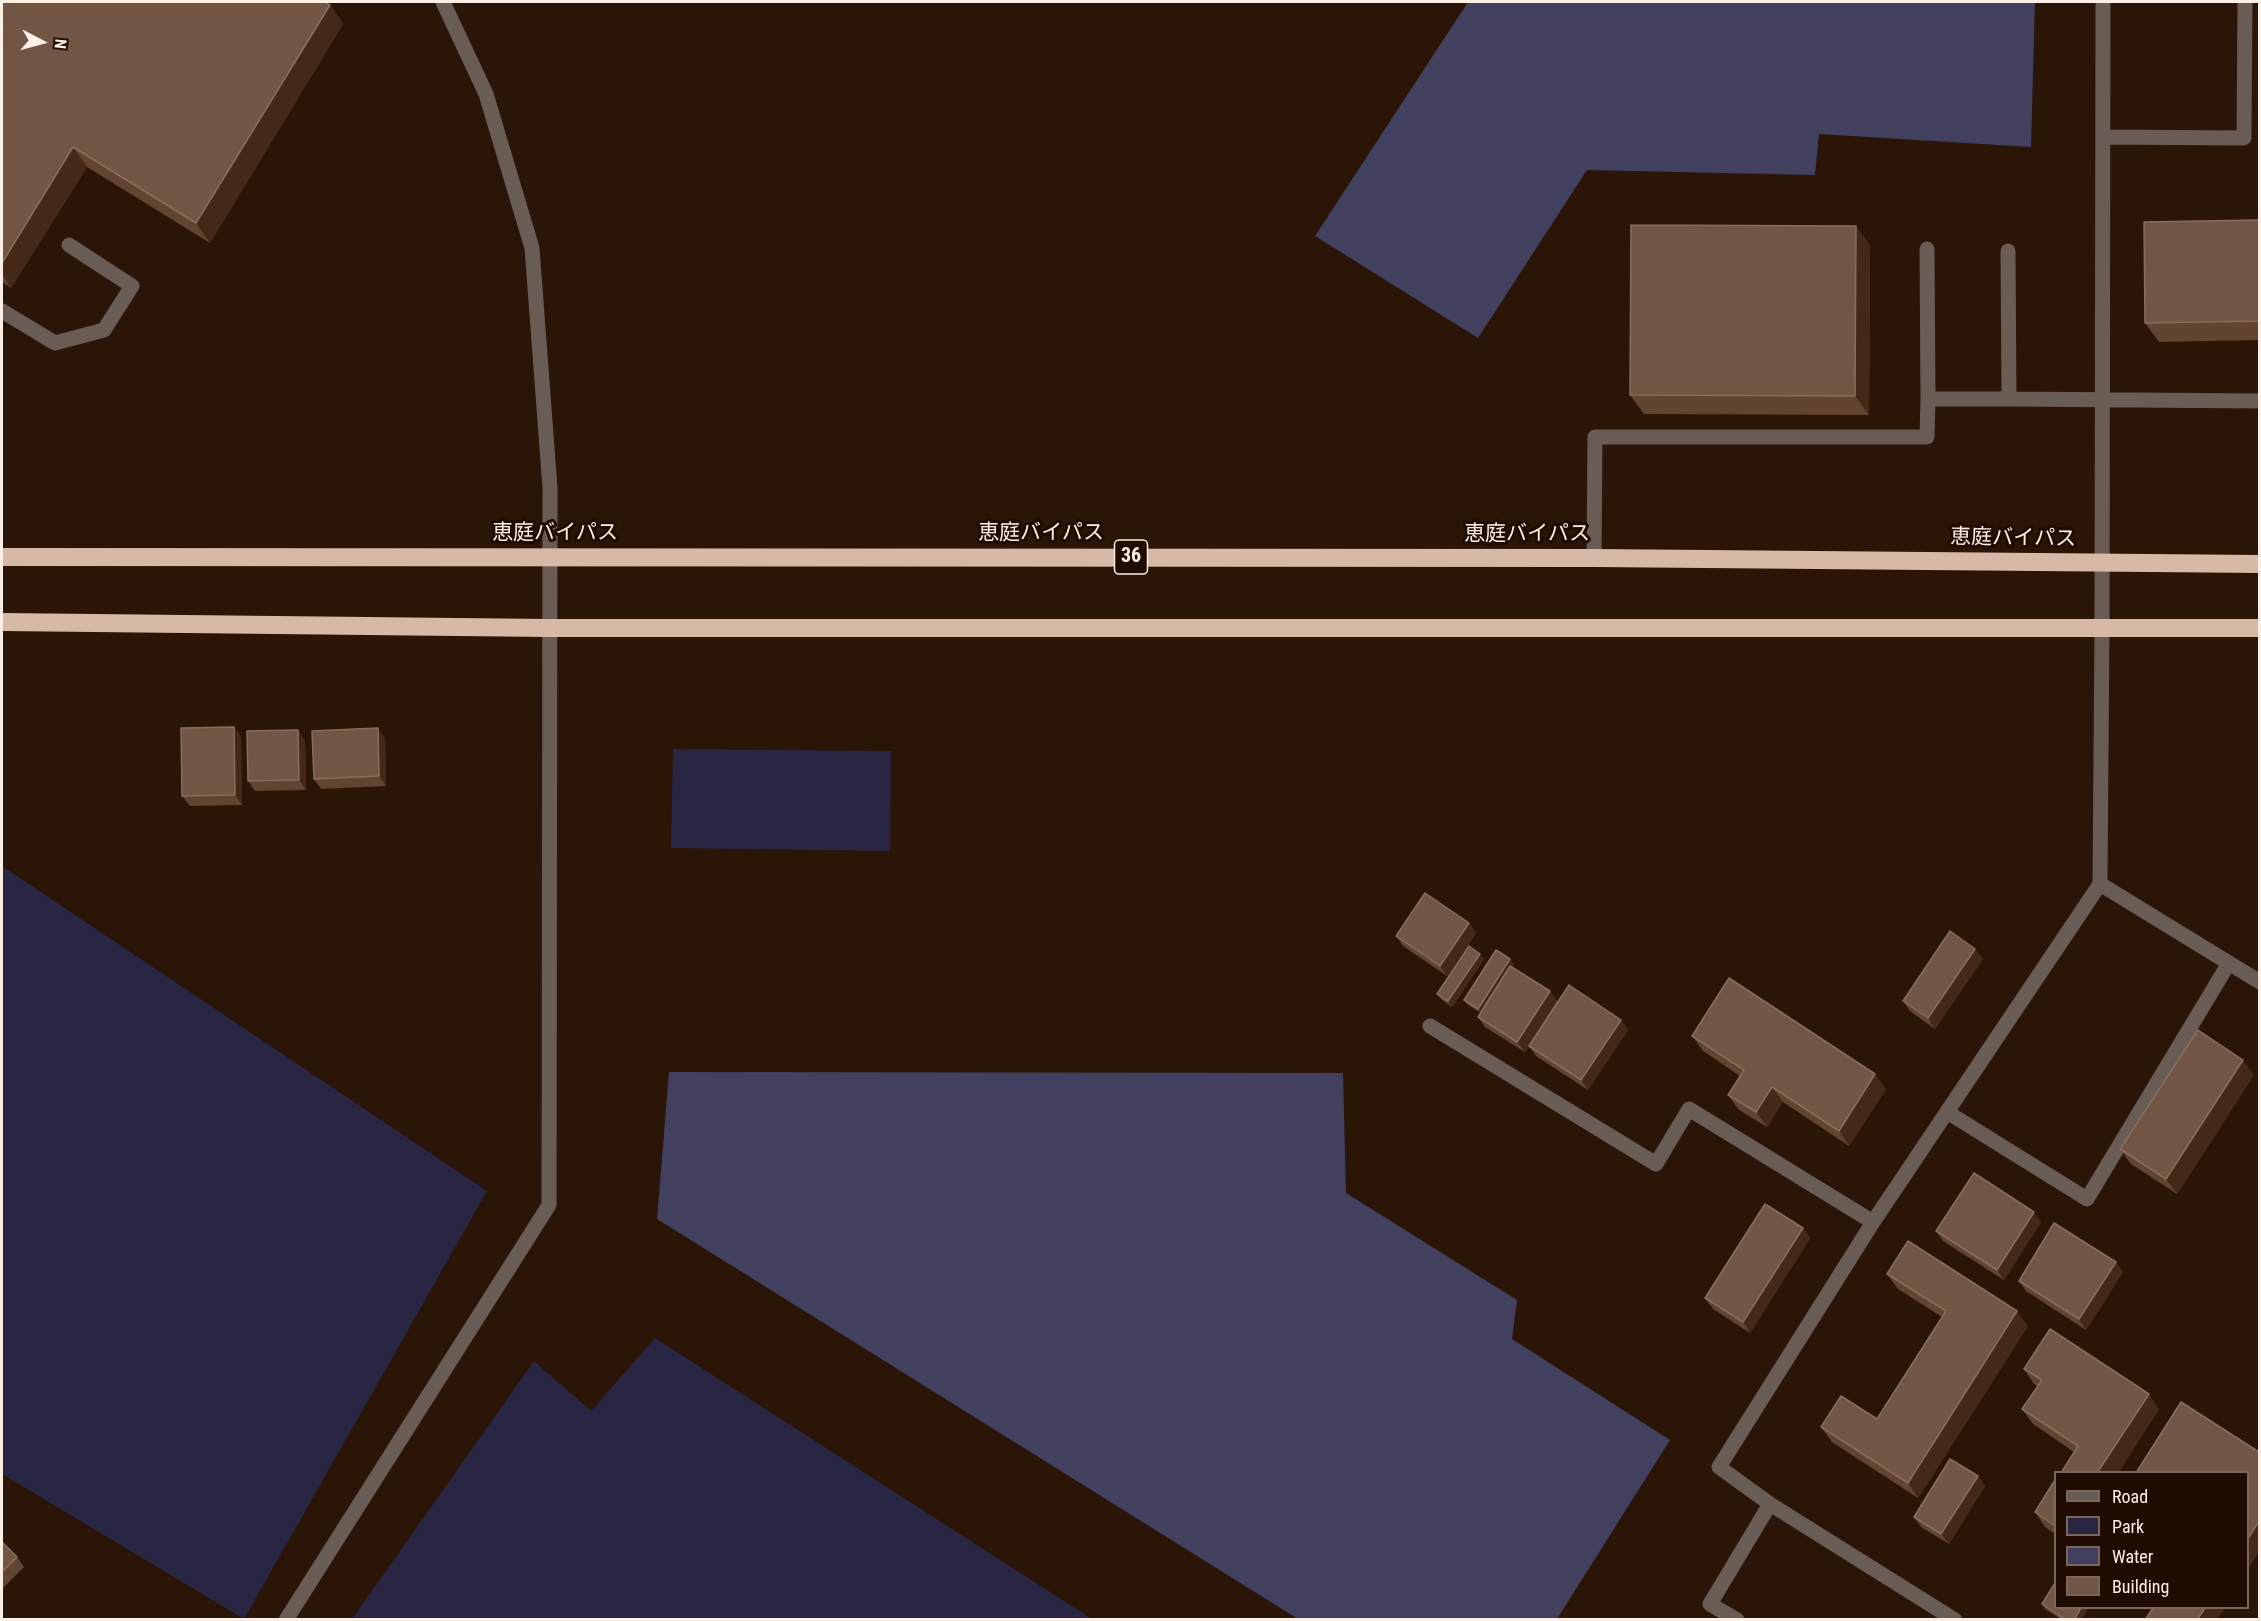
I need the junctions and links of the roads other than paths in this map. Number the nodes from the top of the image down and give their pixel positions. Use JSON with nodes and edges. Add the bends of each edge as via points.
{"nodes":[{"id":1,"x":443,"y":2,"type":"edge"},
{"id":2,"x":2103,"y":2,"type":"edge"},
{"id":3,"x":2245,"y":2,"type":"edge"},
{"id":4,"x":2103,"y":137,"type":"junction"},
{"id":5,"x":69,"y":245,"type":"dead end"},
{"id":6,"x":1928,"y":249,"type":"dead end"},
{"id":7,"x":2008,"y":251,"type":"dead end"},
{"id":8,"x":2,"y":311,"type":"edge"},
{"id":9,"x":1928,"y":399,"type":"junction"},
{"id":10,"x":2008,"y":399,"type":"junction"},
{"id":11,"x":2102,"y":399,"type":"junction"},
{"id":12,"x":2259,"y":401,"type":"edge"},
{"id":13,"x":551,"y":556,"type":"junction"},
{"id":14,"x":2,"y":557,"type":"edge"},
{"id":15,"x":1594,"y":558,"type":"junction"},
{"id":16,"x":2102,"y":562,"type":"junction"},
{"id":17,"x":2259,"y":564,"type":"edge"},
{"id":18,"x":2,"y":622,"type":"edge"},
{"id":19,"x":549,"y":628,"type":"junction"},
{"id":20,"x":2102,"y":628,"type":"junction"},
{"id":21,"x":2259,"y":628,"type":"edge"},
{"id":22,"x":2100,"y":884,"type":"junction"},
{"id":23,"x":2229,"y":963,"type":"junction"},
{"id":24,"x":2259,"y":982,"type":"edge"},
{"id":25,"x":1430,"y":1026,"type":"dead end"},
{"id":26,"x":1947,"y":1112,"type":"junction"},
{"id":27,"x":1873,"y":1222,"type":"junction"},
{"id":28,"x":1770,"y":1504,"type":"junction"},
{"id":29,"x":286,"y":1620,"type":"edge"},
{"id":30,"x":1737,"y":1620,"type":"edge"},
{"id":31,"x":1955,"y":1620,"type":"edge"}],
"edges":[{"from":1,"to":13,"type":"street","via":[[486,94],[532,248],[550,488]]},
{"from":2,"to":4,"type":"street"},
{"from":3,"to":4,"type":"street","via":[[2244,138]]},
{"from":4,"to":11,"type":"street"},
{"from":5,"to":8,"type":"street","via":[[132,286],[104,330],[55,343]]},
{"from":6,"to":9,"type":"street"},
{"from":7,"to":10,"type":"street"},
{"from":9,"to":10,"type":"street"},
{"from":9,"to":15,"type":"street","via":[[1927,437],[1595,437]]},
{"from":10,"to":11,"type":"street"},
{"from":11,"to":12,"type":"street"},
{"from":11,"to":16,"type":"street"},
{"from":13,"to":14,"type":"highway","name":"恵庭バイパス","number":"36"},
{"from":13,"to":15,"type":"highway","name":"恵庭バイパス","number":"36"},
{"from":13,"to":19,"type":"street"},
{"from":15,"to":16,"type":"highway","name":"恵庭バイパス","number":"36"},
{"from":16,"to":17,"type":"highway","name":"恵庭バイパス","number":"36"},
{"from":16,"to":20,"type":"street"},
{"from":18,"to":19,"type":"highway"},
{"from":19,"to":20,"type":"highway"},
{"from":19,"to":29,"type":"street","via":[[549,1205]]},
{"from":20,"to":21,"type":"highway"},
{"from":20,"to":22,"type":"street"},
{"from":22,"to":23,"type":"street"},
{"from":22,"to":26,"type":"street"},
{"from":23,"to":24,"type":"street"},
{"from":23,"to":26,"type":"street","via":[[2087,1200]]},
{"from":25,"to":27,"type":"street","via":[[1656,1164],[1689,1109]]},
{"from":26,"to":27,"type":"street"},
{"from":27,"to":28,"type":"street","via":[[1719,1467]]},
{"from":28,"to":30,"type":"street","via":[[1710,1604]]},
{"from":28,"to":31,"type":"street"}]}
